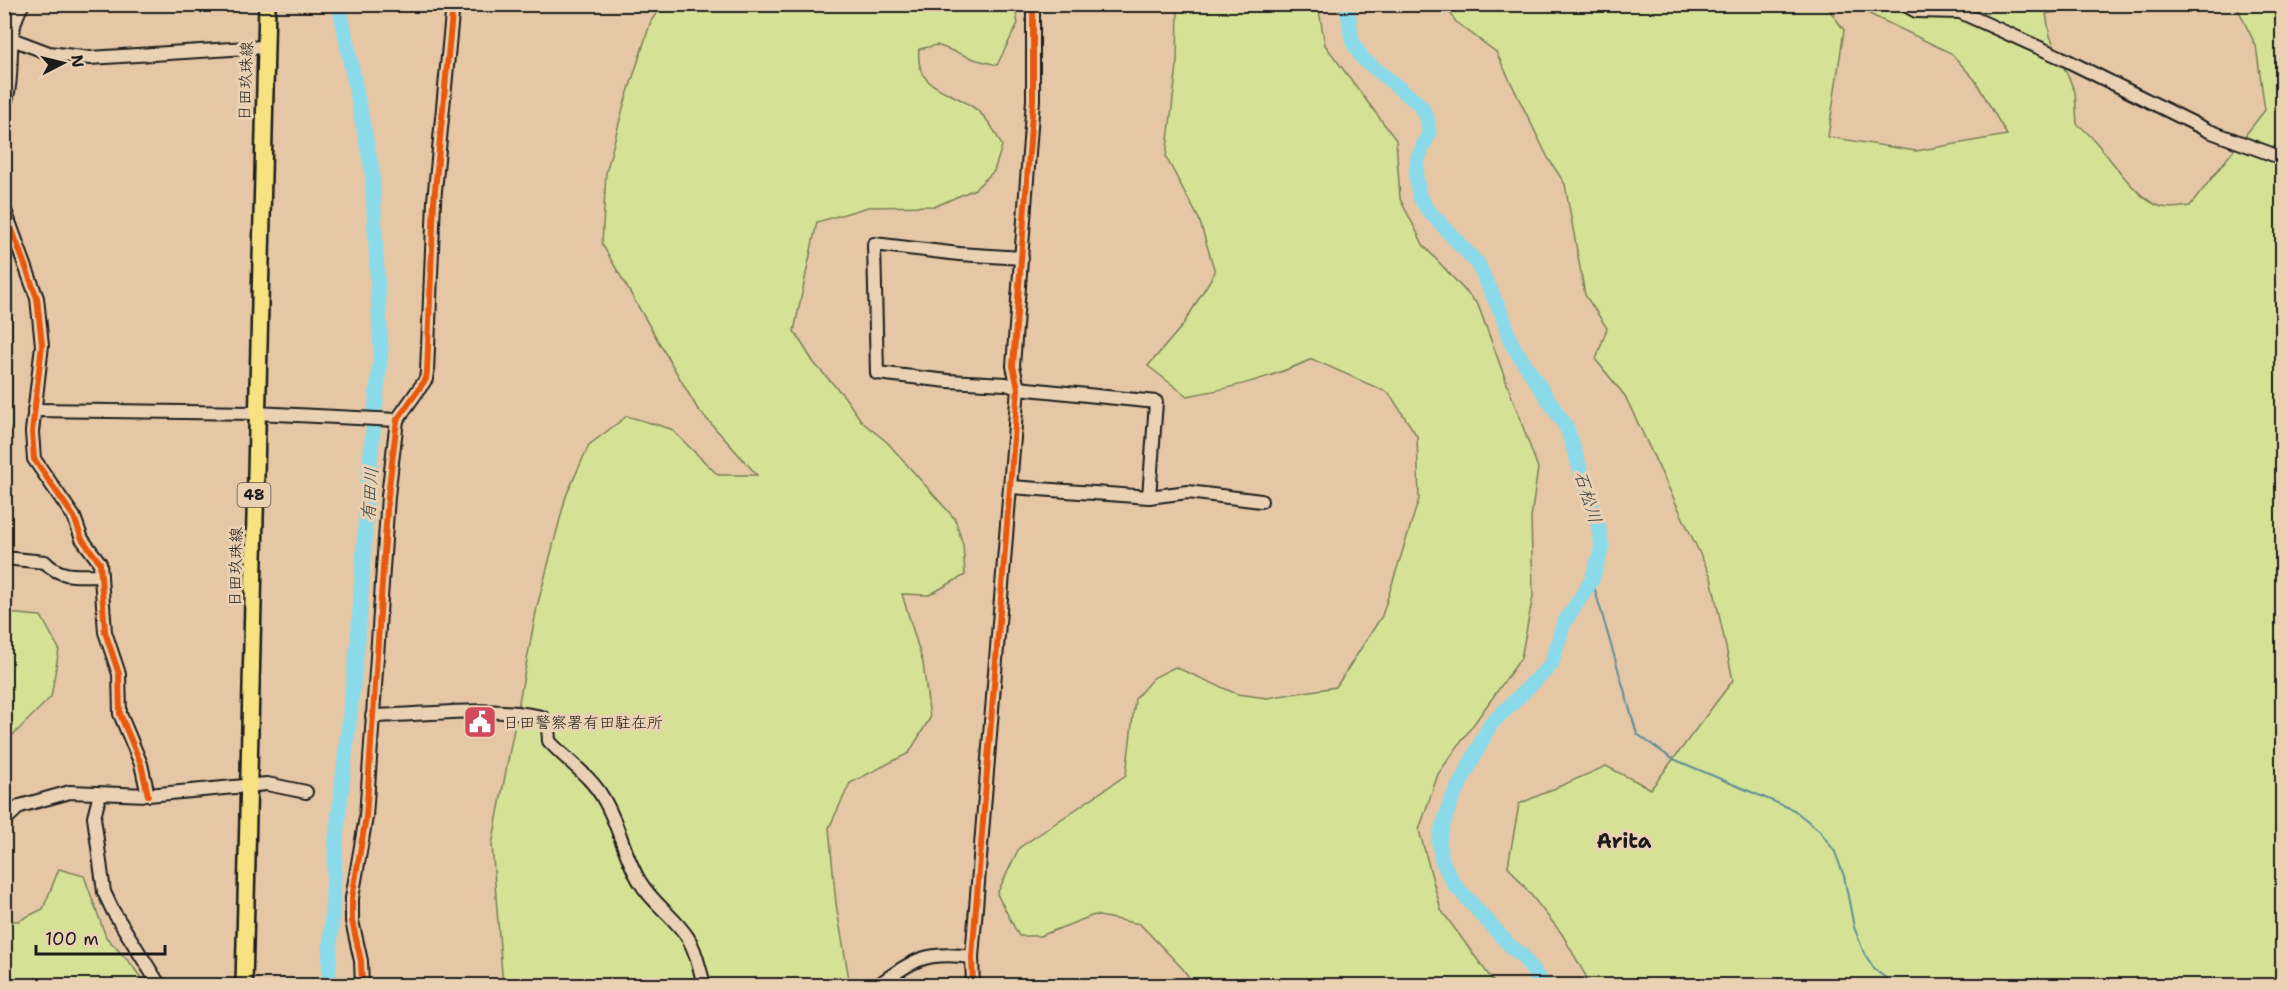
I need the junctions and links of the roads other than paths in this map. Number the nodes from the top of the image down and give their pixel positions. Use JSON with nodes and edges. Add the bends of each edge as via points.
{"nodes":[{"id":1,"x":23,"y":4,"type":"edge"},
{"id":2,"x":267,"y":4,"type":"edge"},
{"id":3,"x":453,"y":4,"type":"edge"},
{"id":4,"x":1033,"y":4,"type":"edge"},
{"id":5,"x":1903,"y":4,"type":"edge"},
{"id":6,"x":8,"y":38,"type":"edge"},
{"id":7,"x":264,"y":47,"type":"junction"},
{"id":8,"x":4,"y":106,"type":"edge"},
{"id":9,"x":2283,"y":158,"type":"edge"},
{"id":10,"x":4,"y":208,"type":"edge"},
{"id":11,"x":1022,"y":258,"type":"junction"},
{"id":12,"x":1018,"y":388,"type":"junction"},
{"id":13,"x":34,"y":410,"type":"junction"},
{"id":14,"x":256,"y":413,"type":"junction"},
{"id":15,"x":397,"y":420,"type":"junction"},
{"id":16,"x":1011,"y":487,"type":"junction"},
{"id":17,"x":1149,"y":497,"type":"junction"},
{"id":18,"x":1261,"y":501,"type":"dead end"},
{"id":19,"x":4,"y":558,"type":"edge"},
{"id":20,"x":100,"y":575,"type":"junction"},
{"id":21,"x":372,"y":716,"type":"junction"},
{"id":22,"x":248,"y":785,"type":"junction"},
{"id":23,"x":306,"y":792,"type":"dead end"},
{"id":24,"x":100,"y":794,"type":"junction"},
{"id":25,"x":148,"y":795,"type":"junction"},
{"id":26,"x":4,"y":821,"type":"edge"},
{"id":27,"x":972,"y":957,"type":"junction"},
{"id":28,"x":160,"y":986,"type":"edge"},
{"id":29,"x":244,"y":986,"type":"edge"},
{"id":30,"x":362,"y":986,"type":"edge"},
{"id":31,"x":705,"y":986,"type":"edge"},
{"id":32,"x":876,"y":986,"type":"edge"},
{"id":33,"x":973,"y":986,"type":"edge"}],
"edges":[{"from":1,"to":6,"type":"street"},
{"from":2,"to":7,"type":"main road","name":"日田玖珠線","number":"48"},
{"from":3,"to":15,"type":"street","via":[[434,201],[428,372]]},
{"from":4,"to":11,"type":"street","via":[[1033,100]]},
{"from":5,"to":9,"type":"street","via":[[1916,11],[1960,12],[2209,131]]},
{"from":6,"to":7,"type":"street","via":[[49,53],[90,58]]},
{"from":6,"to":8,"type":"street","via":[[10,86]]},
{"from":7,"to":14,"type":"main road","name":"日田玖珠線","number":"48"},
{"from":10,"to":13,"type":"street","via":[[37,298],[42,345]]},
{"from":11,"to":12,"type":"street","via":[[1013,366]]},
{"from":11,"to":12,"type":"street","via":[[874,244],[873,254],[877,373]]},
{"from":12,"to":16,"type":"street"},
{"from":12,"to":17,"type":"street","via":[[1156,402]]},
{"from":13,"to":14,"type":"street"},
{"from":13,"to":20,"type":"street","via":[[34,459],[74,517],[82,539],[98,556]]},
{"from":14,"to":15,"type":"street"},
{"from":14,"to":22,"type":"main road","name":"日田玖珠線","number":"48"},
{"from":15,"to":21,"type":"street","via":[[381,562]]},
{"from":16,"to":17,"type":"street"},
{"from":16,"to":27,"type":"street"},
{"from":17,"to":18,"type":"street","via":[[1188,492]]},
{"from":19,"to":20,"type":"street","via":[[45,562],[64,575]]},
{"from":20,"to":25,"type":"street","via":[[105,633],[119,674],[120,714],[141,764]]},
{"from":21,"to":30,"type":"street","via":[[366,817],[352,898]]},
{"from":21,"to":31,"type":"street","via":[[443,714],[454,710],[542,717],[548,724],[549,741],[604,799],[630,866],[650,899],[687,935]]},
{"from":22,"to":23,"type":"street","via":[[267,784]]},
{"from":22,"to":25,"type":"street"},
{"from":22,"to":29,"type":"main road","name":"日田玖珠線","number":"48"},
{"from":24,"to":25,"type":"street"},
{"from":24,"to":26,"type":"street","via":[[80,792],[47,797],[20,806]]},
{"from":24,"to":28,"type":"street","via":[[94,817],[104,892]]},
{"from":27,"to":32,"type":"street","via":[[929,956],[913,961]]},
{"from":27,"to":33,"type":"street"}]}
